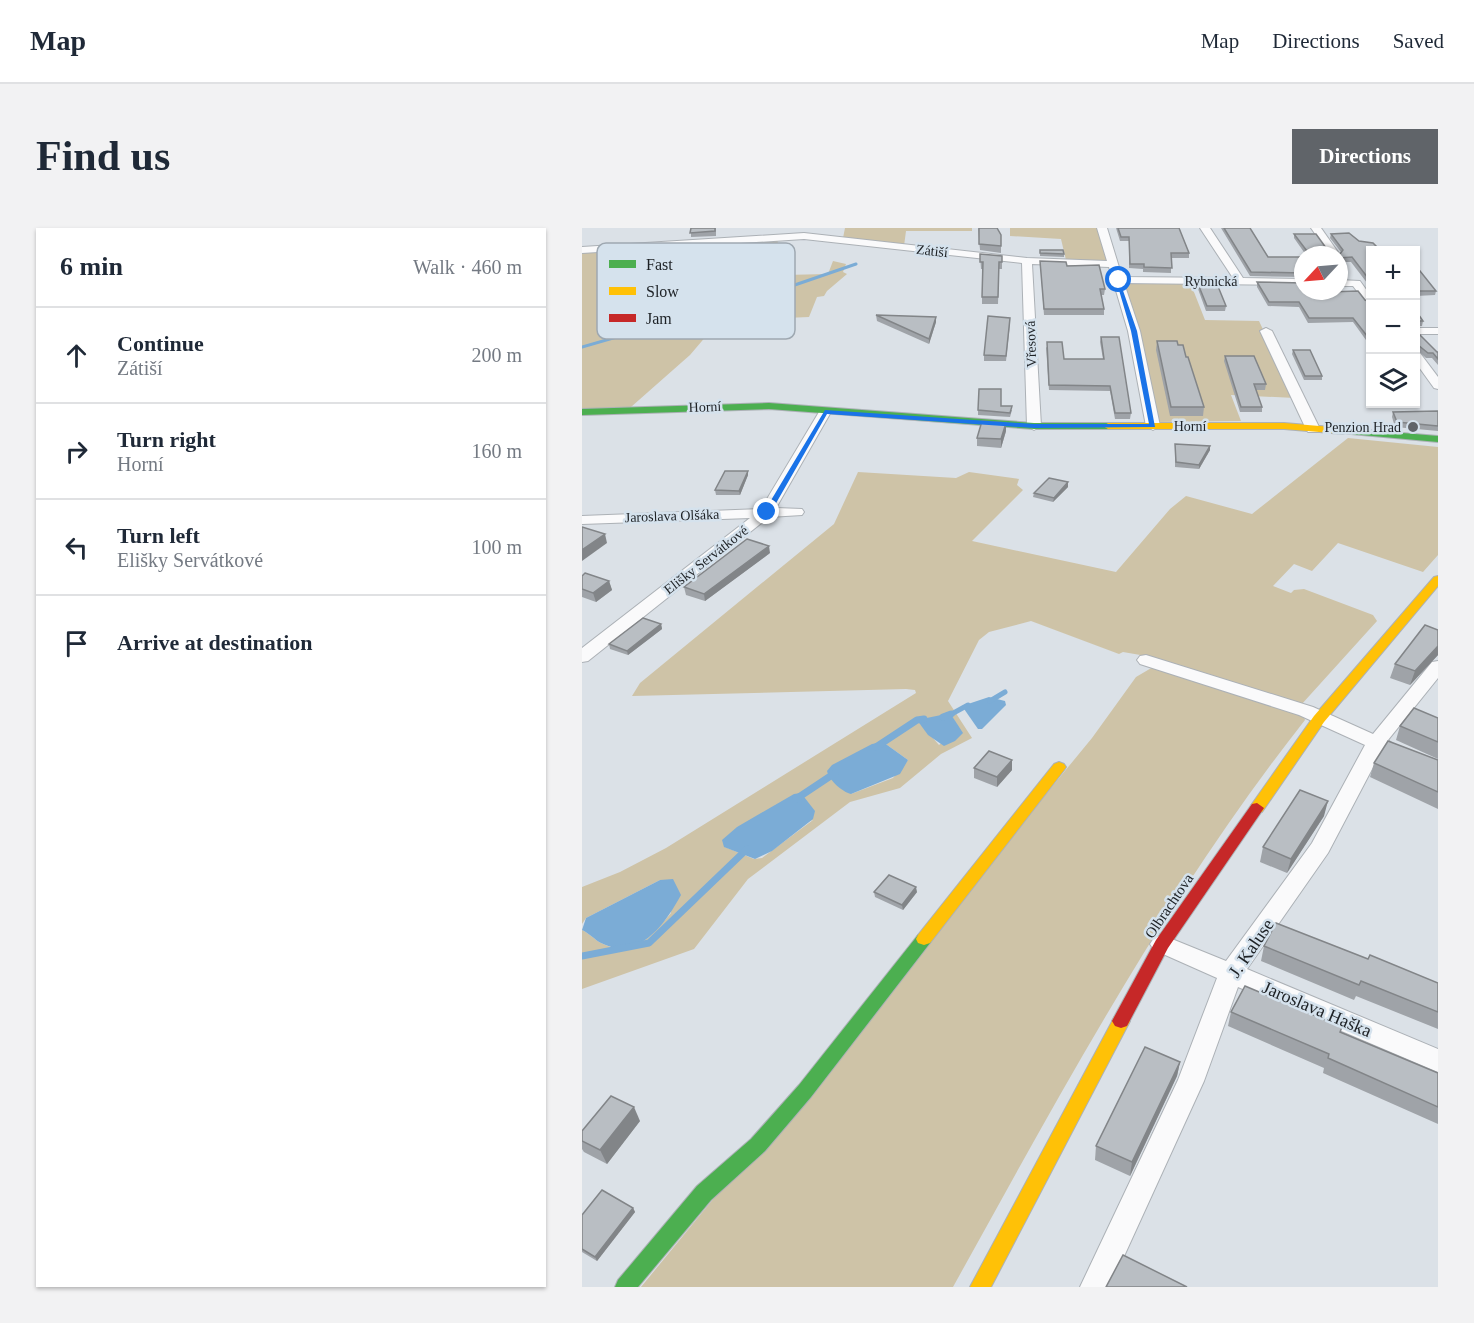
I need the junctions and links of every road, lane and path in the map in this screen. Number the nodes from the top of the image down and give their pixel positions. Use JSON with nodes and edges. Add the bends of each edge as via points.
{"nodes":[{"id":1,"x":838,"y":228,"type":"edge"},
{"id":2,"x":1102,"y":228,"type":"edge"},
{"id":3,"x":1205,"y":228,"type":"edge"},
{"id":4,"x":1316,"y":228,"type":"edge"},
{"id":5,"x":837,"y":240,"type":"junction"},
{"id":6,"x":650,"y":243,"type":"edge"},
{"id":7,"x":1329,"y":246,"type":"edge"},
{"id":8,"x":1027,"y":261,"type":"junction"},
{"id":9,"x":1113,"y":264,"type":"junction"},
{"id":10,"x":1348,"y":272,"type":"edge"},
{"id":11,"x":1119,"y":280,"type":"junction"},
{"id":12,"x":1240,"y":281,"type":"junction"},
{"id":13,"x":1294,"y":282,"type":"edge"},
{"id":14,"x":1348,"y":283,"type":"edge"},
{"id":15,"x":1356,"y":283,"type":"junction"},
{"id":16,"x":1370,"y":300,"type":"edge"},
{"id":17,"x":1266,"y":331,"type":"dead end"},
{"id":18,"x":1420,"y":331,"type":"edge"},
{"id":19,"x":1438,"y":331,"type":"edge"},
{"id":20,"x":1420,"y":361,"type":"edge"},
{"id":21,"x":1438,"y":385,"type":"edge"},
{"id":22,"x":582,"y":412,"type":"edge"},
{"id":23,"x":825,"y":412,"type":"junction"},
{"id":24,"x":1034,"y":426,"type":"junction"},
{"id":25,"x":1153,"y":426,"type":"junction"},
{"id":26,"x":1313,"y":429,"type":"junction"},
{"id":27,"x":1438,"y":439,"type":"edge"},
{"id":28,"x":767,"y":512,"type":"junction"},
{"id":29,"x":797,"y":512,"type":"dead end"},
{"id":30,"x":582,"y":520,"type":"edge"},
{"id":31,"x":1437,"y":583,"type":"edge"},
{"id":32,"x":582,"y":657,"type":"edge"},
{"id":33,"x":1146,"y":660,"type":"dead end"},
{"id":34,"x":1438,"y":666,"type":"edge"},
{"id":35,"x":1319,"y":718,"type":"junction"},
{"id":36,"x":1376,"y":743,"type":"junction"},
{"id":37,"x":1400,"y":753,"type":"edge"},
{"id":38,"x":1059,"y":767,"type":"dead end"},
{"id":39,"x":1162,"y":944,"type":"junction"},
{"id":40,"x":1232,"y":973,"type":"junction"},
{"id":41,"x":1438,"y":1061,"type":"edge"},
{"id":42,"x":986,"y":1285,"type":"edge"},
{"id":43,"x":625,"y":1287,"type":"edge"},
{"id":44,"x":1095,"y":1287,"type":"edge"}],
"edges":[{"from":1,"to":5,"type":"street"},
{"from":2,"to":9,"type":"street"},
{"from":3,"to":12,"type":"street"},
{"from":4,"to":7,"type":"street"},
{"from":5,"to":6,"type":"street","name":"Zátiší","via":[[804,236]]},
{"from":5,"to":8,"type":"street","name":"Zátiší"},
{"from":8,"to":9,"type":"street","name":"Zátiší"},
{"from":8,"to":24,"type":"street","name":"Vřesová"},
{"from":9,"to":11,"type":"street"},
{"from":10,"to":15,"type":"street"},
{"from":11,"to":12,"type":"street","name":"Rybnická"},
{"from":11,"to":25,"type":"street","via":[[1134,331]]},
{"from":12,"to":13,"type":"street","name":"Rybnická"},
{"from":14,"to":15,"type":"street"},
{"from":15,"to":16,"type":"street"},
{"from":17,"to":26,"type":"street"},
{"from":18,"to":19,"type":"street"},
{"from":20,"to":21,"type":"street"},
{"from":22,"to":23,"type":"street","name":"Horní","via":[[734,406]]},
{"from":23,"to":24,"type":"street","name":"Horní"},
{"from":23,"to":28,"type":"street","name":"Elišky Servátkové"},
{"from":24,"to":25,"type":"street","name":"Horní"},
{"from":25,"to":26,"type":"street","name":"Horní"},
{"from":26,"to":27,"type":"street","name":"Horní"},
{"from":28,"to":29,"type":"street","name":"Jaroslava Olšáka"},
{"from":28,"to":30,"type":"street","name":"Jaroslava Olšáka"},
{"from":28,"to":32,"type":"street","name":"Elišky Servátkové"},
{"from":31,"to":35,"type":"street","name":"Olbrachtova"},
{"from":33,"to":35,"type":"street"},
{"from":34,"to":36,"type":"street","name":"J. Kaluse"},
{"from":35,"to":36,"type":"street"},
{"from":35,"to":39,"type":"street","name":"Olbrachtova"},
{"from":36,"to":37,"type":"street"},
{"from":36,"to":40,"type":"street","name":"J. Kaluse","via":[[1320,848]]},
{"from":38,"to":43,"type":"street","via":[[805,1091],[758,1145],[704,1192]]},
{"from":39,"to":40,"type":"street","name":"Jaroslava Haška"},
{"from":39,"to":42,"type":"street","name":"Olbrachtova"},
{"from":40,"to":41,"type":"street","name":"Jaroslava Haška"},
{"from":40,"to":44,"type":"street","name":"J. Kaluse","via":[[1191,1081]]}]}
